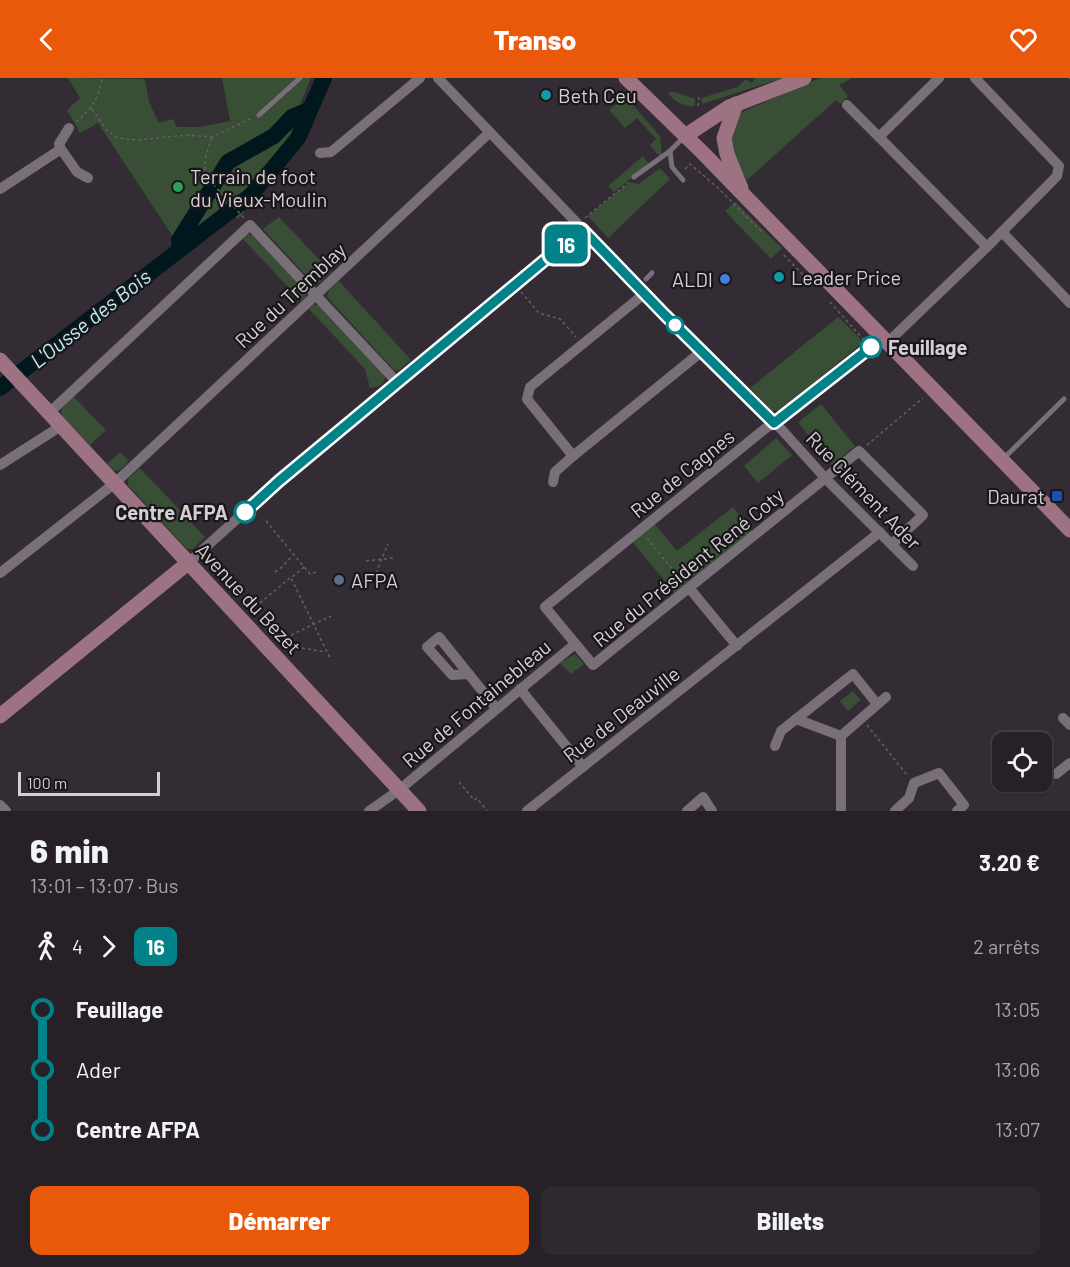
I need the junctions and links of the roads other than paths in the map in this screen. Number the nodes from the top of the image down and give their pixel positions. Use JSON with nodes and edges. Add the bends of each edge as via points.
{"nodes":[{"id":1,"x":300,"y":78,"type":"edge"},
{"id":2,"x":420,"y":78,"type":"edge"},
{"id":3,"x":438,"y":78,"type":"edge"},
{"id":4,"x":627,"y":78,"type":"edge"},
{"id":5,"x":804,"y":78,"type":"edge"},
{"id":6,"x":939,"y":78,"type":"edge"},
{"id":7,"x":975,"y":78,"type":"edge"},
{"id":8,"x":736,"y":104,"type":"junction"},
{"id":9,"x":847,"y":105,"type":"dead end"},
{"id":10,"x":259,"y":115,"type":"road end"},
{"id":11,"x":69,"y":129,"type":"road end"},
{"id":12,"x":489,"y":133,"type":"junction"},
{"id":13,"x":685,"y":136,"type":"junction"},
{"id":14,"x":879,"y":137,"type":"junction"},
{"id":15,"x":61,"y":149,"type":"junction"},
{"id":16,"x":670,"y":151,"type":"junction"},
{"id":17,"x":320,"y":153,"type":"dead end"},
{"id":18,"x":88,"y":177,"type":"dead end"},
{"id":19,"x":634,"y":177,"type":"road end"},
{"id":20,"x":683,"y":180,"type":"dead end"},
{"id":21,"x":0,"y":189,"type":"edge"},
{"id":22,"x":746,"y":199,"type":"junction"},
{"id":23,"x":580,"y":227,"type":"junction"},
{"id":24,"x":1002,"y":232,"type":"junction"},
{"id":25,"x":987,"y":247,"type":"junction"},
{"id":26,"x":652,"y":273,"type":"dead end"},
{"id":27,"x":646,"y":279,"type":"dead end"},
{"id":28,"x":644,"y":294,"type":"junction"},
{"id":29,"x":316,"y":295,"type":"junction"},
{"id":30,"x":1070,"y":303,"type":"edge"},
{"id":31,"x":884,"y":341,"type":"junction"},
{"id":32,"x":701,"y":352,"type":"junction"},
{"id":33,"x":10,"y":370,"type":"edge"},
{"id":34,"x":398,"y":383,"type":"junction"},
{"id":35,"x":1064,"y":399,"type":"dead end"},
{"id":36,"x":49,"y":413,"type":"junction"},
{"id":37,"x":774,"y":423,"type":"junction"},
{"id":38,"x":61,"y":426,"type":"junction"},
{"id":39,"x":573,"y":456,"type":"junction"},
{"id":40,"x":1001,"y":460,"type":"junction"},
{"id":41,"x":0,"y":465,"type":"edge"},
{"id":42,"x":826,"y":479,"type":"junction"},
{"id":43,"x":553,"y":482,"type":"dead end"},
{"id":44,"x":115,"y":483,"type":"junction"},
{"id":45,"x":1069,"y":527,"type":"edge"},
{"id":46,"x":880,"y":532,"type":"junction"},
{"id":47,"x":892,"y":544,"type":"junction"},
{"id":48,"x":188,"y":563,"type":"junction"},
{"id":49,"x":914,"y":566,"type":"dead end"},
{"id":50,"x":0,"y":573,"type":"edge"},
{"id":51,"x":688,"y":591,"type":"junction"},
{"id":52,"x":575,"y":644,"type":"junction"},
{"id":53,"x":737,"y":646,"type":"junction"},
{"id":54,"x":469,"y":674,"type":"dead end"},
{"id":55,"x":520,"y":689,"type":"junction"},
{"id":56,"x":496,"y":708,"type":"junction"},
{"id":57,"x":0,"y":716,"type":"edge"},
{"id":58,"x":796,"y":719,"type":"junction"},
{"id":59,"x":841,"y":736,"type":"junction"},
{"id":60,"x":775,"y":746,"type":"dead end"},
{"id":61,"x":1070,"y":763,"type":"edge"},
{"id":62,"x":583,"y":766,"type":"junction"},
{"id":63,"x":1056,"y":774,"type":"dead end"},
{"id":64,"x":399,"y":790,"type":"junction"},
{"id":65,"x":0,"y":805,"type":"edge"},
{"id":66,"x":6,"y":811,"type":"edge"},
{"id":67,"x":369,"y":811,"type":"edge"},
{"id":68,"x":419,"y":811,"type":"edge"},
{"id":69,"x":527,"y":811,"type":"edge"},
{"id":70,"x":687,"y":811,"type":"edge"},
{"id":71,"x":712,"y":811,"type":"edge"},
{"id":72,"x":841,"y":811,"type":"edge"},
{"id":73,"x":895,"y":811,"type":"edge"},
{"id":74,"x":957,"y":811,"type":"edge"}],
"edges":[{"from":1,"to":10,"type":"lane"},
{"from":2,"to":17,"type":"street","via":[[331,152]]},
{"from":3,"to":12,"type":"street","name":"Rue Clément Ader"},
{"from":4,"to":13,"type":"street"},
{"from":5,"to":8,"type":"street"},
{"from":6,"to":14,"type":"street"},
{"from":7,"to":24,"type":"street","name":"Rue de Cagnes","via":[[1059,166],[1057,176]]},
{"from":8,"to":13,"type":"street"},
{"from":8,"to":22,"type":"street","via":[[724,138]]},
{"from":9,"to":14,"type":"street"},
{"from":11,"to":15,"type":"street","via":[[58,144]]},
{"from":12,"to":23,"type":"street","name":"Rue Clément Ader"},
{"from":12,"to":29,"type":"street","name":"Rue du Tremblay"},
{"from":13,"to":16,"type":"lane"},
{"from":13,"to":22,"type":"street"},
{"from":14,"to":25,"type":"street"},
{"from":15,"to":18,"type":"street","via":[[77,172]]},
{"from":15,"to":21,"type":"street"},
{"from":16,"to":19,"type":"lane"},
{"from":16,"to":20,"type":"lane","via":[[672,167]]},
{"from":22,"to":31,"type":"street"},
{"from":23,"to":28,"type":"street","name":"Rue Clément Ader"},
{"from":23,"to":34,"type":"street"},
{"from":24,"to":25,"type":"street","name":"Rue de Cagnes"},
{"from":24,"to":30,"type":"street"},
{"from":25,"to":31,"type":"street","name":"Rue de Cagnes"},
{"from":26,"to":27,"type":"lane"},
{"from":28,"to":32,"type":"street","name":"Rue Clément Ader"},
{"from":28,"to":39,"type":"street","via":[[530,387],[527,399]]},
{"from":29,"to":34,"type":"street"},
{"from":29,"to":36,"type":"street","via":[[250,225]]},
{"from":29,"to":44,"type":"street","name":"Rue du Tremblay"},
{"from":31,"to":37,"type":"street","name":"Rue de Cagnes","via":[[865,351]]},
{"from":31,"to":40,"type":"street"},
{"from":32,"to":37,"type":"street","name":"Rue Clément Ader"},
{"from":32,"to":39,"type":"street"},
{"from":33,"to":36,"type":"street","name":"Avenue du Bezet"},
{"from":34,"to":48,"type":"street","via":[[279,481]]},
{"from":35,"to":40,"type":"lane"},
{"from":36,"to":38,"type":"street","name":"Avenue du Bezet"},
{"from":37,"to":42,"type":"street","name":"Rue Clément Ader"},
{"from":37,"to":52,"type":"street","name":"Rue de Cagnes","via":[[545,607]]},
{"from":38,"to":41,"type":"street"},
{"from":38,"to":44,"type":"street","name":"Avenue du Bezet"},
{"from":39,"to":43,"type":"street","via":[[555,472]]},
{"from":40,"to":45,"type":"street"},
{"from":42,"to":46,"type":"street","name":"Rue Clément Ader"},
{"from":42,"to":47,"type":"street","name":"Rue du Président René Coty","via":[[859,451],[923,515]]},
{"from":42,"to":51,"type":"street","name":"Rue du Président René Coty"},
{"from":44,"to":48,"type":"street","name":"Avenue du Bezet"},
{"from":44,"to":50,"type":"street","name":"Rue du Tremblay"},
{"from":46,"to":47,"type":"street","name":"Rue Clément Ader"},
{"from":46,"to":53,"type":"street","name":"Rue de Deauville"},
{"from":47,"to":49,"type":"street","name":"Rue Clément Ader"},
{"from":48,"to":57,"type":"street"},
{"from":48,"to":64,"type":"street","name":"Avenue du Bezet"},
{"from":51,"to":52,"type":"street","name":"Rue du Président René Coty","via":[[593,665]]},
{"from":51,"to":53,"type":"street"},
{"from":52,"to":55,"type":"street","name":"Rue de Fontainebleau"},
{"from":53,"to":62,"type":"street","name":"Rue de Deauville"},
{"from":54,"to":56,"type":"street"},
{"from":55,"to":56,"type":"street","name":"Rue de Fontainebleau"},
{"from":55,"to":62,"type":"street"},
{"from":56,"to":64,"type":"street","name":"Rue de Fontainebleau"},
{"from":58,"to":59,"type":"street"},
{"from":58,"to":59,"type":"street","via":[[853,674],[882,701]]},
{"from":58,"to":60,"type":"street","via":[[781,731]]},
{"from":59,"to":72,"type":"street"},
{"from":61,"to":63,"type":"street"},
{"from":62,"to":69,"type":"street","name":"Rue de Deauville"},
{"from":64,"to":67,"type":"street","name":"Rue de Fontainebleau"},
{"from":64,"to":68,"type":"street","name":"Avenue du Bezet"},
{"from":65,"to":66,"type":"street"},
{"from":70,"to":71,"type":"street","via":[[703,797]]},
{"from":73,"to":74,"type":"street","via":[[909,798],[914,783],[939,773],[964,805]]}]}
